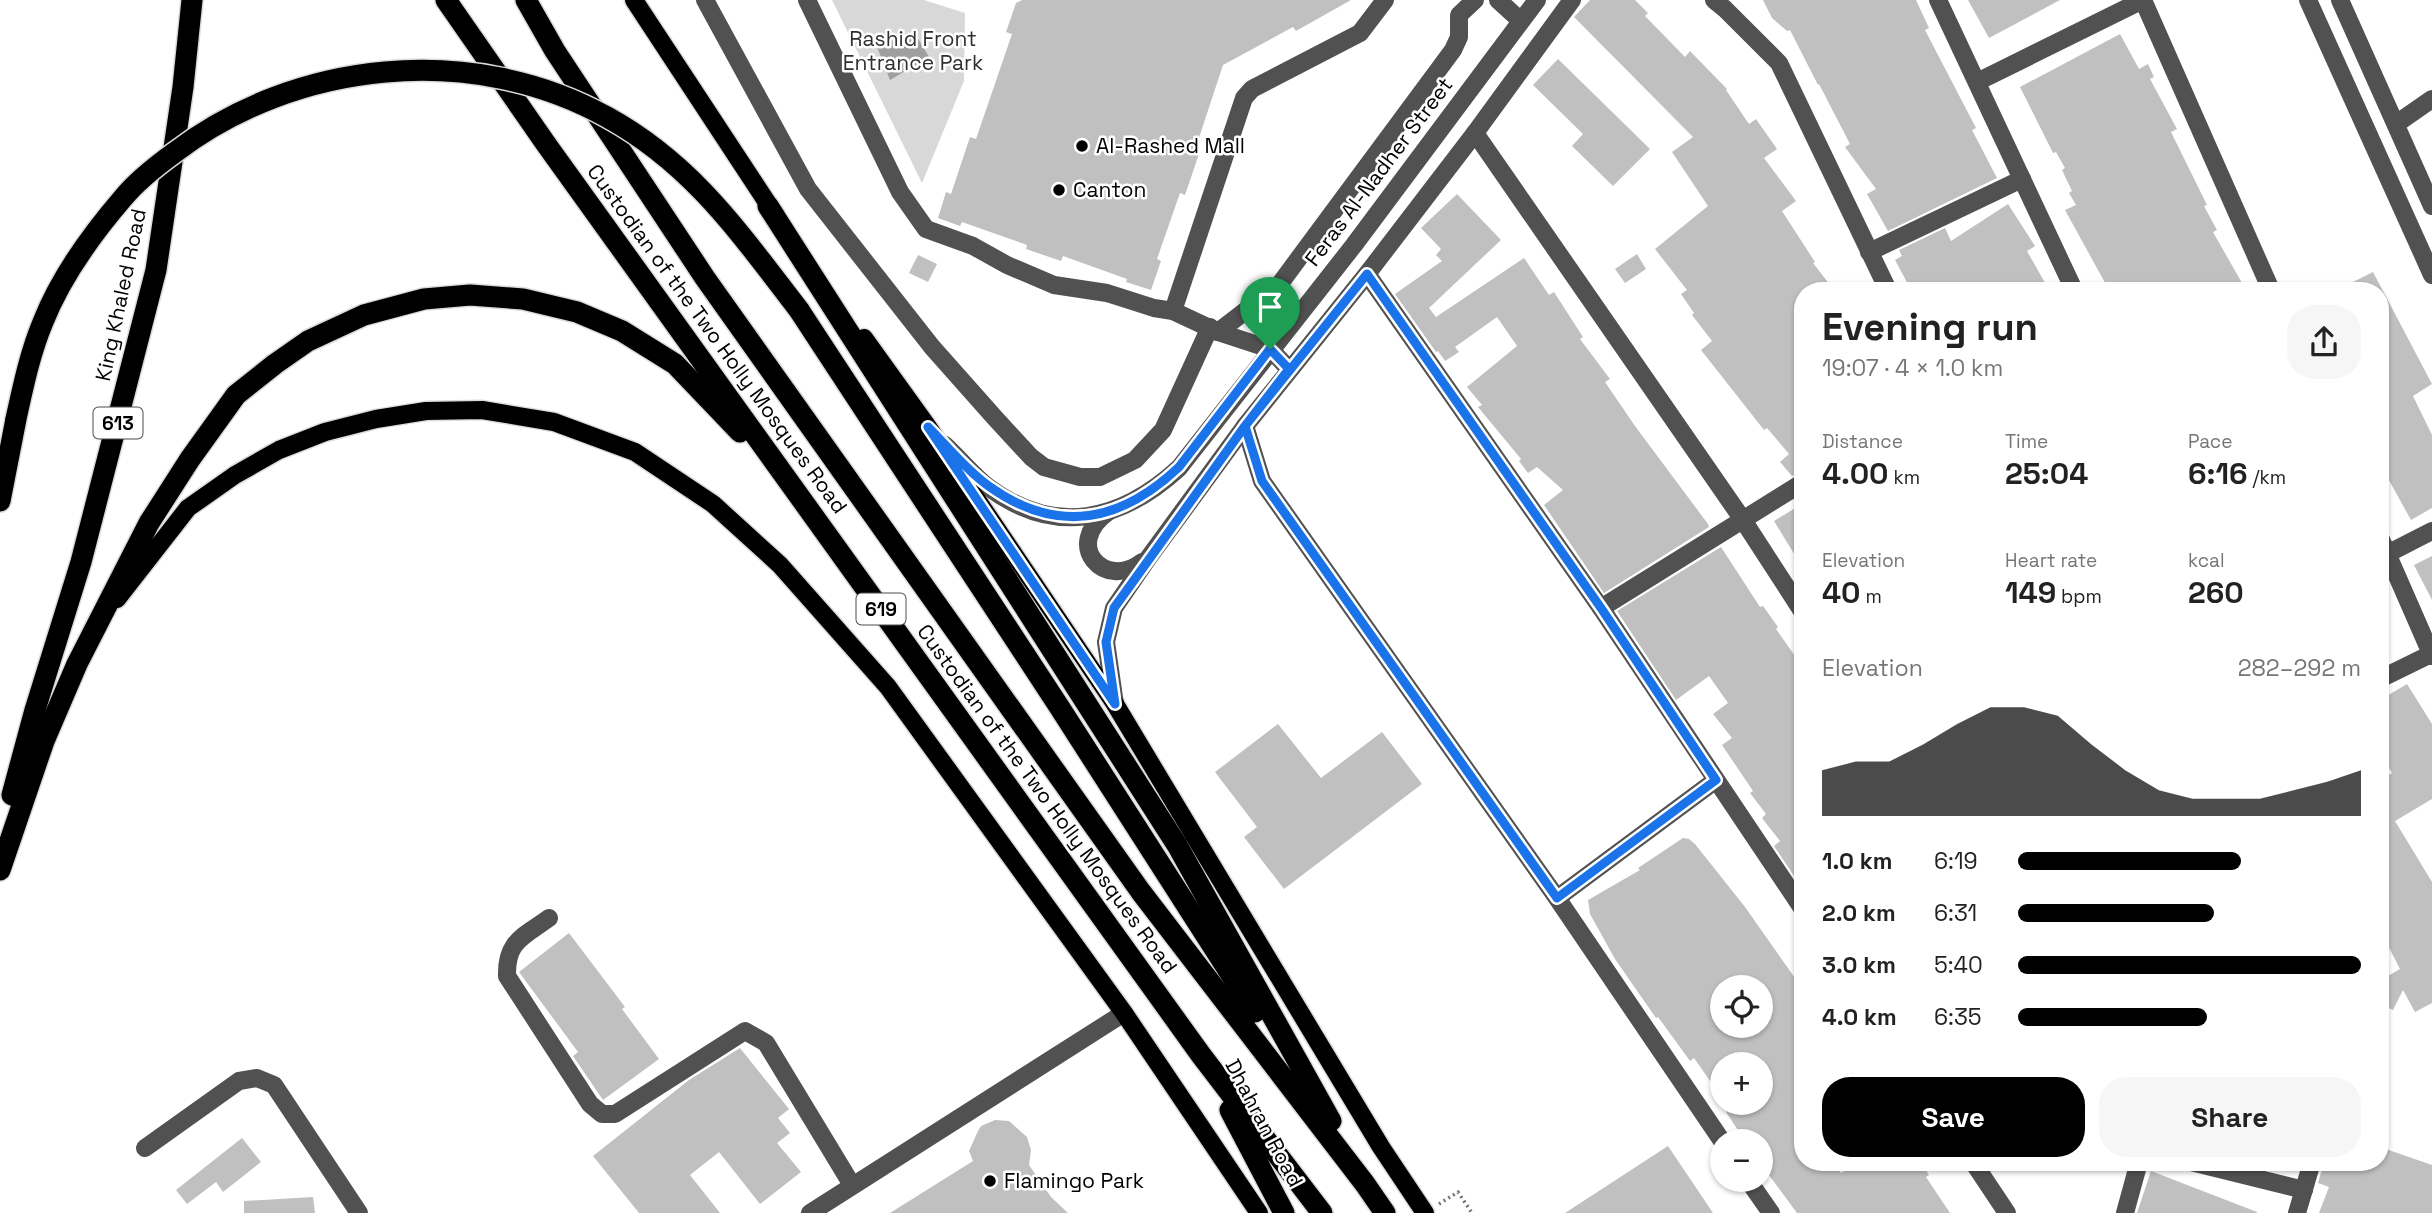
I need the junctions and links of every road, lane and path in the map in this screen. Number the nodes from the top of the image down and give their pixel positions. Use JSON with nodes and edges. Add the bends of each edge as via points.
{"nodes":[{"id":1,"x":192,"y":0,"type":"edge"},
{"id":2,"x":446,"y":0,"type":"edge"},
{"id":3,"x":526,"y":0,"type":"edge"},
{"id":4,"x":634,"y":0,"type":"edge"},
{"id":5,"x":643,"y":0,"type":"edge"},
{"id":6,"x":705,"y":0,"type":"edge"},
{"id":7,"x":807,"y":0,"type":"edge"},
{"id":8,"x":1385,"y":0,"type":"edge"},
{"id":9,"x":1475,"y":0,"type":"edge"},
{"id":10,"x":1498,"y":0,"type":"edge"},
{"id":11,"x":1537,"y":0,"type":"edge"},
{"id":12,"x":1573,"y":0,"type":"edge"},
{"id":13,"x":1714,"y":0,"type":"edge"},
{"id":14,"x":1938,"y":0,"type":"edge"},
{"id":15,"x":2143,"y":0,"type":"edge"},
{"id":16,"x":2308,"y":0,"type":"edge"},
{"id":17,"x":2340,"y":0,"type":"edge"},
{"id":18,"x":1521,"y":21,"type":"junction"},
{"id":19,"x":653,"y":28,"type":"junction"},
{"id":20,"x":1977,"y":82,"type":"junction"},
{"id":21,"x":2432,"y":99,"type":"edge"},
{"id":22,"x":2396,"y":124,"type":"junction"},
{"id":23,"x":1475,"y":133,"type":"junction"},
{"id":24,"x":2022,"y":179,"type":"junction"},
{"id":25,"x":768,"y":206,"type":"junction"},
{"id":26,"x":2432,"y":206,"type":"edge"},
{"id":27,"x":1869,"y":252,"type":"junction"},
{"id":28,"x":1367,"y":274,"type":"junction"},
{"id":29,"x":2432,"y":275,"type":"edge"},
{"id":30,"x":1884,"y":282,"type":"edge"},
{"id":31,"x":2070,"y":282,"type":"edge"},
{"id":32,"x":2267,"y":282,"type":"edge"},
{"id":33,"x":1173,"y":311,"type":"junction"},
{"id":34,"x":1214,"y":330,"type":"junction"},
{"id":35,"x":1270,"y":349,"type":"junction"},
{"id":36,"x":1289,"y":369,"type":"junction"},
{"id":37,"x":1245,"y":426,"type":"junction"},
{"id":38,"x":928,"y":427,"type":"junction"},
{"id":39,"x":1794,"y":488,"type":"edge"},
{"id":40,"x":0,"y":501,"type":"edge"},
{"id":41,"x":1108,"y":512,"type":"junction"},
{"id":42,"x":1744,"y":520,"type":"junction"},
{"id":43,"x":2432,"y":531,"type":"edge"},
{"id":44,"x":837,"y":548,"type":"junction"},
{"id":45,"x":2389,"y":553,"type":"edge"},
{"id":46,"x":2389,"y":556,"type":"edge"},
{"id":47,"x":1149,"y":557,"type":"junction"},
{"id":48,"x":1794,"y":598,"type":"edge"},
{"id":49,"x":1601,"y":608,"type":"junction"},
{"id":50,"x":98,"y":624,"type":"junction"},
{"id":51,"x":2431,"y":655,"type":"edge"},
{"id":52,"x":2389,"y":675,"type":"edge"},
{"id":53,"x":1115,"y":704,"type":"junction"},
{"id":54,"x":1716,"y":780,"type":"junction"},
{"id":55,"x":0,"y":837,"type":"edge"},
{"id":56,"x":0,"y":870,"type":"edge"},
{"id":57,"x":1794,"y":896,"type":"edge"},
{"id":58,"x":1557,"y":898,"type":"junction"},
{"id":59,"x":549,"y":918,"type":"dead end"},
{"id":60,"x":1124,"y":1013,"type":"junction"},
{"id":61,"x":1201,"y":1055,"type":"junction"},
{"id":62,"x":1714,"y":1129,"type":"edge"},
{"id":63,"x":145,"y":1148,"type":"dead end"},
{"id":64,"x":1979,"y":1171,"type":"edge"},
{"id":65,"x":2136,"y":1171,"type":"edge"},
{"id":66,"x":2227,"y":1171,"type":"edge"},
{"id":67,"x":2309,"y":1171,"type":"edge"},
{"id":68,"x":1366,"y":1184,"type":"junction"},
{"id":69,"x":852,"y":1185,"type":"junction"},
{"id":70,"x":2304,"y":1190,"type":"junction"},
{"id":71,"x":1756,"y":1192,"type":"edge"},
{"id":72,"x":1431,"y":1210,"type":"edge"},
{"id":73,"x":359,"y":1213,"type":"edge"},
{"id":74,"x":810,"y":1213,"type":"edge"},
{"id":75,"x":1259,"y":1213,"type":"edge"},
{"id":76,"x":1284,"y":1213,"type":"edge"},
{"id":77,"x":1322,"y":1213,"type":"edge"},
{"id":78,"x":1385,"y":1213,"type":"edge"},
{"id":79,"x":1472,"y":1213,"type":"edge"},
{"id":80,"x":1771,"y":1213,"type":"edge"},
{"id":81,"x":2007,"y":1213,"type":"edge"},
{"id":82,"x":2124,"y":1213,"type":"edge"},
{"id":83,"x":2297,"y":1213,"type":"edge"}],
"edges":[{"from":1,"to":55,"type":"highway","name":"King Khaled Road","number":"613","via":[[156,270],[81,562]]},
{"from":2,"to":44,"type":"highway","name":"Custodian of the Two Holly Mosques Road","number":"619"},
{"from":3,"to":68,"type":"highway","name":"Custodian of the Two Holly Mosques Road","number":"619","via":[[705,278],[1141,892]]},
{"from":4,"to":19,"type":"main road"},
{"from":5,"to":19,"type":"main road"},
{"from":6,"to":34,"type":"street","via":[[808,189],[932,346],[1044,467],[1080,477],[1100,477],[1135,460],[1163,430]]},
{"from":7,"to":33,"type":"street","via":[[900,192],[926,229],[1054,285]]},
{"from":8,"to":33,"type":"street","via":[[1360,33],[1252,89],[1244,98]]},
{"from":9,"to":34,"type":"street","via":[[1459,15],[1459,37],[1453,50],[1279,285]]},
{"from":10,"to":18,"type":"street"},
{"from":11,"to":18,"type":"street","name":"Feras Al-Nadher Street"},
{"from":12,"to":23,"type":"street"},
{"from":13,"to":27,"type":"street","via":[[1779,63]]},
{"from":14,"to":20,"type":"street"},
{"from":15,"to":20,"type":"street"},
{"from":15,"to":32,"type":"street"},
{"from":16,"to":29,"type":"street"},
{"from":17,"to":22,"type":"street"},
{"from":18,"to":35,"type":"street","name":"Feras Al-Nadher Street","via":[[1354,245]]},
{"from":19,"to":25,"type":"main road"},
{"from":20,"to":24,"type":"street"},
{"from":21,"to":22,"type":"street"},
{"from":22,"to":26,"type":"street"},
{"from":23,"to":28,"type":"street"},
{"from":23,"to":42,"type":"street"},
{"from":24,"to":27,"type":"street"},
{"from":24,"to":31,"type":"street"},
{"from":25,"to":38,"type":"main road"},
{"from":25,"to":68,"type":"highway","via":[[1177,845]]},
{"from":27,"to":30,"type":"street"},
{"from":28,"to":36,"type":"street"},
{"from":28,"to":49,"type":"street"},
{"from":33,"to":34,"type":"street"},
{"from":34,"to":35,"type":"street"},
{"from":35,"to":36,"type":"street"},
{"from":35,"to":41,"type":"street","name":"Feras Al-Nadher Street","via":[[1179,467],[1141,498]]},
{"from":36,"to":37,"type":"street"},
{"from":37,"to":47,"type":"street"},
{"from":37,"to":58,"type":"street","via":[[1262,481]]},
{"from":38,"to":41,"type":"street","name":"Feras Al-Nadher Street","via":[[987,486],[1030,510],[1083,517]]},
{"from":38,"to":53,"type":"main road"},
{"from":39,"to":42,"type":"street"},
{"from":40,"to":68,"type":"highway","bridge":true,"via":[[27,369],[43,322],[78,257],[124,197],[196,136],[272,97],[315,83],[406,70],[507,79],[544,89],[608,117],[649,143],[722,210],[799,310]]},
{"from":41,"to":47,"type":"street","via":[[1097,520],[1087,539],[1096,562],[1105,569],[1126,572]]},
{"from":42,"to":48,"type":"street"},
{"from":42,"to":49,"type":"street"},
{"from":43,"to":45,"type":"street"},
{"from":44,"to":50,"type":"highway","via":[[740,431],[675,364],[622,331],[578,312],[523,299],[470,295],[424,299],[364,315],[307,341],[236,396],[149,523]]},
{"from":44,"to":61,"type":"highway","name":"Custodian of the Two Holly Mosques Road","number":"619"},
{"from":46,"to":51,"type":"street"},
{"from":47,"to":53,"type":"street","via":[[1114,608],[1106,642]]},
{"from":49,"to":54,"type":"street"},
{"from":50,"to":56,"type":"highway","via":[[44,741]]},
{"from":50,"to":60,"type":"main road","via":[[188,508],[246,468],[325,432],[426,411],[482,410],[554,422],[635,452],[713,504],[780,565],[888,687]]},
{"from":51,"to":52,"type":"street"},
{"from":53,"to":72,"type":"main road","via":[[1381,1147]]},
{"from":54,"to":57,"type":"street"},
{"from":54,"to":58,"type":"street"},
{"from":58,"to":62,"type":"street"},
{"from":59,"to":69,"type":"street","via":[[512,946],[507,975],[590,1104],[603,1114],[615,1114],[745,1031],[765,1043]]},
{"from":60,"to":69,"type":"street"},
{"from":60,"to":75,"type":"main road"},
{"from":61,"to":76,"type":"highway","name":"Dhahran Road"},
{"from":61,"to":77,"type":"highway","name":"Custodian of the Two Holly Mosques Road","number":"619"},
{"from":63,"to":73,"type":"street","via":[[239,1081],[257,1078],[274,1085]]},
{"from":64,"to":81,"type":"street"},
{"from":65,"to":82,"type":"street"},
{"from":66,"to":70,"type":"street"},
{"from":67,"to":70,"type":"street"},
{"from":68,"to":78,"type":"highway","name":"Custodian of the Two Holly Mosques Road","number":"619"},
{"from":69,"to":74,"type":"street"},
{"from":70,"to":83,"type":"street"},
{"from":71,"to":80,"type":"street"},
{"from":72,"to":79,"type":"path","via":[[1458,1192]]}]}
